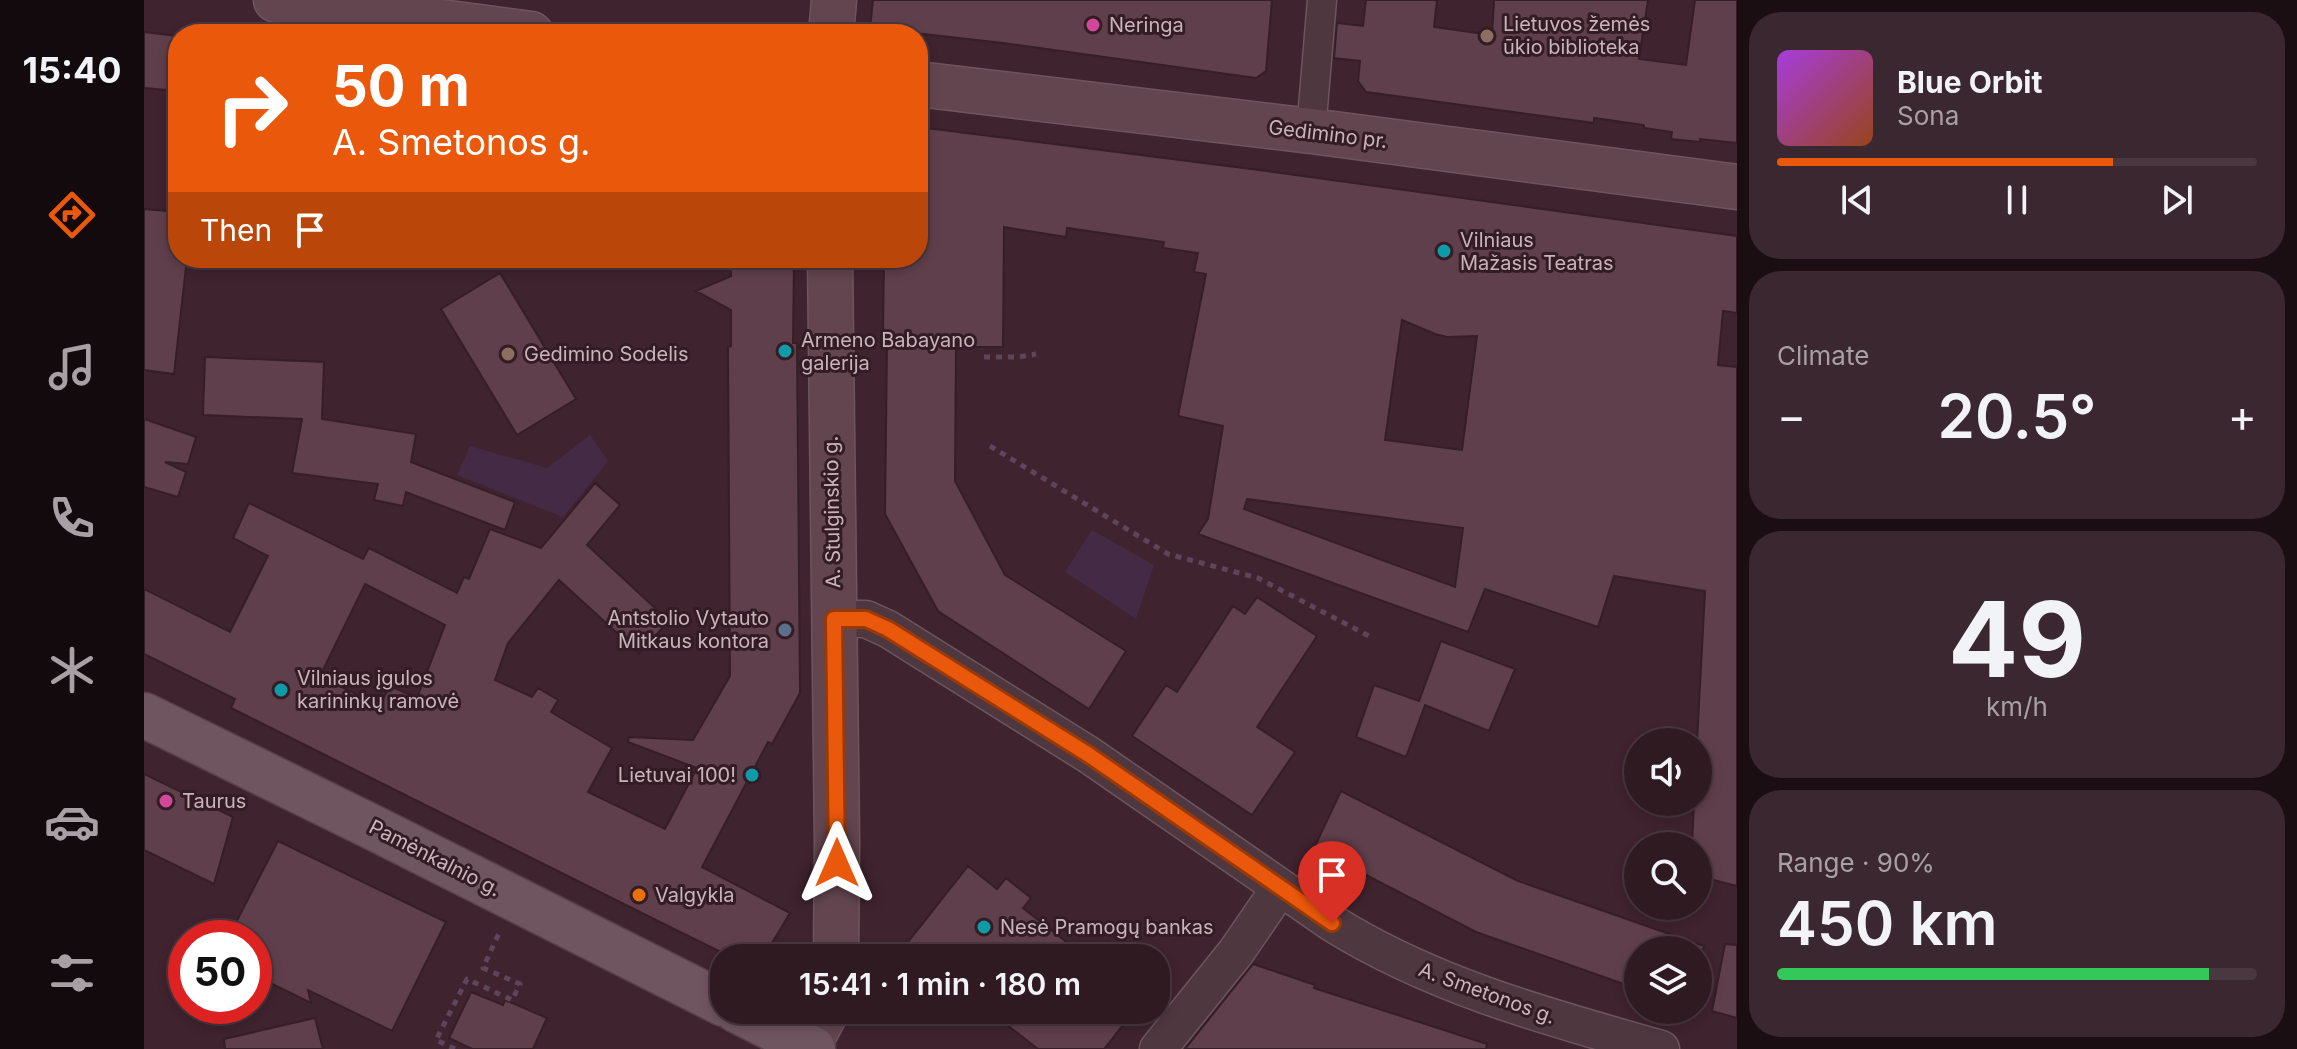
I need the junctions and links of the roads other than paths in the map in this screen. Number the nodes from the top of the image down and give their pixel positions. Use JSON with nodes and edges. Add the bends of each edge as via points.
{"nodes":[{"id":1,"x":276,"y":0,"type":"edge"},
{"id":2,"x":834,"y":0,"type":"edge"},
{"id":3,"x":1322,"y":0,"type":"edge"},
{"id":4,"x":456,"y":24,"type":"edge"},
{"id":5,"x":832,"y":24,"type":"edge"},
{"id":6,"x":928,"y":85,"type":"edge"},
{"id":7,"x":1311,"y":131,"type":"junction"},
{"id":8,"x":1737,"y":187,"type":"edge"},
{"id":9,"x":830,"y":268,"type":"edge"},
{"id":10,"x":834,"y":619,"type":"junction"},
{"id":11,"x":144,"y":715,"type":"edge"},
{"id":12,"x":1280,"y":888,"type":"junction"},
{"id":13,"x":836,"y":944,"type":"edge"},
{"id":14,"x":710,"y":997,"type":"edge"},
{"id":15,"x":781,"y":1024,"type":"edge"},
{"id":16,"x":816,"y":1035,"type":"edge"},
{"id":17,"x":1158,"y":1049,"type":"edge"},
{"id":18,"x":1661,"y":1049,"type":"edge"}],
"edges":[{"from":1,"to":4,"type":"main road"},
{"from":2,"to":5,"type":"main road"},
{"from":3,"to":7,"type":"street"},
{"from":6,"to":7,"type":"main road","name":"Gedimino pr."},
{"from":7,"to":8,"type":"main road","name":"Gedimino pr."},
{"from":9,"to":10,"type":"main road","name":"A. Stulginskio g."},
{"from":10,"to":12,"type":"street","name":"A. Smetonos g.","via":[[866,619],[888,629],[1089,755]]},
{"from":10,"to":13,"type":"main road","name":"A. Stulginskio g."},
{"from":11,"to":14,"type":"main road","name":"Pamėnkalnio g."},
{"from":12,"to":17,"type":"street"},
{"from":12,"to":18,"type":"street","name":"A. Smetonos g.","via":[[1371,947],[1450,983]]},
{"from":15,"to":16,"type":"main road"}]}
